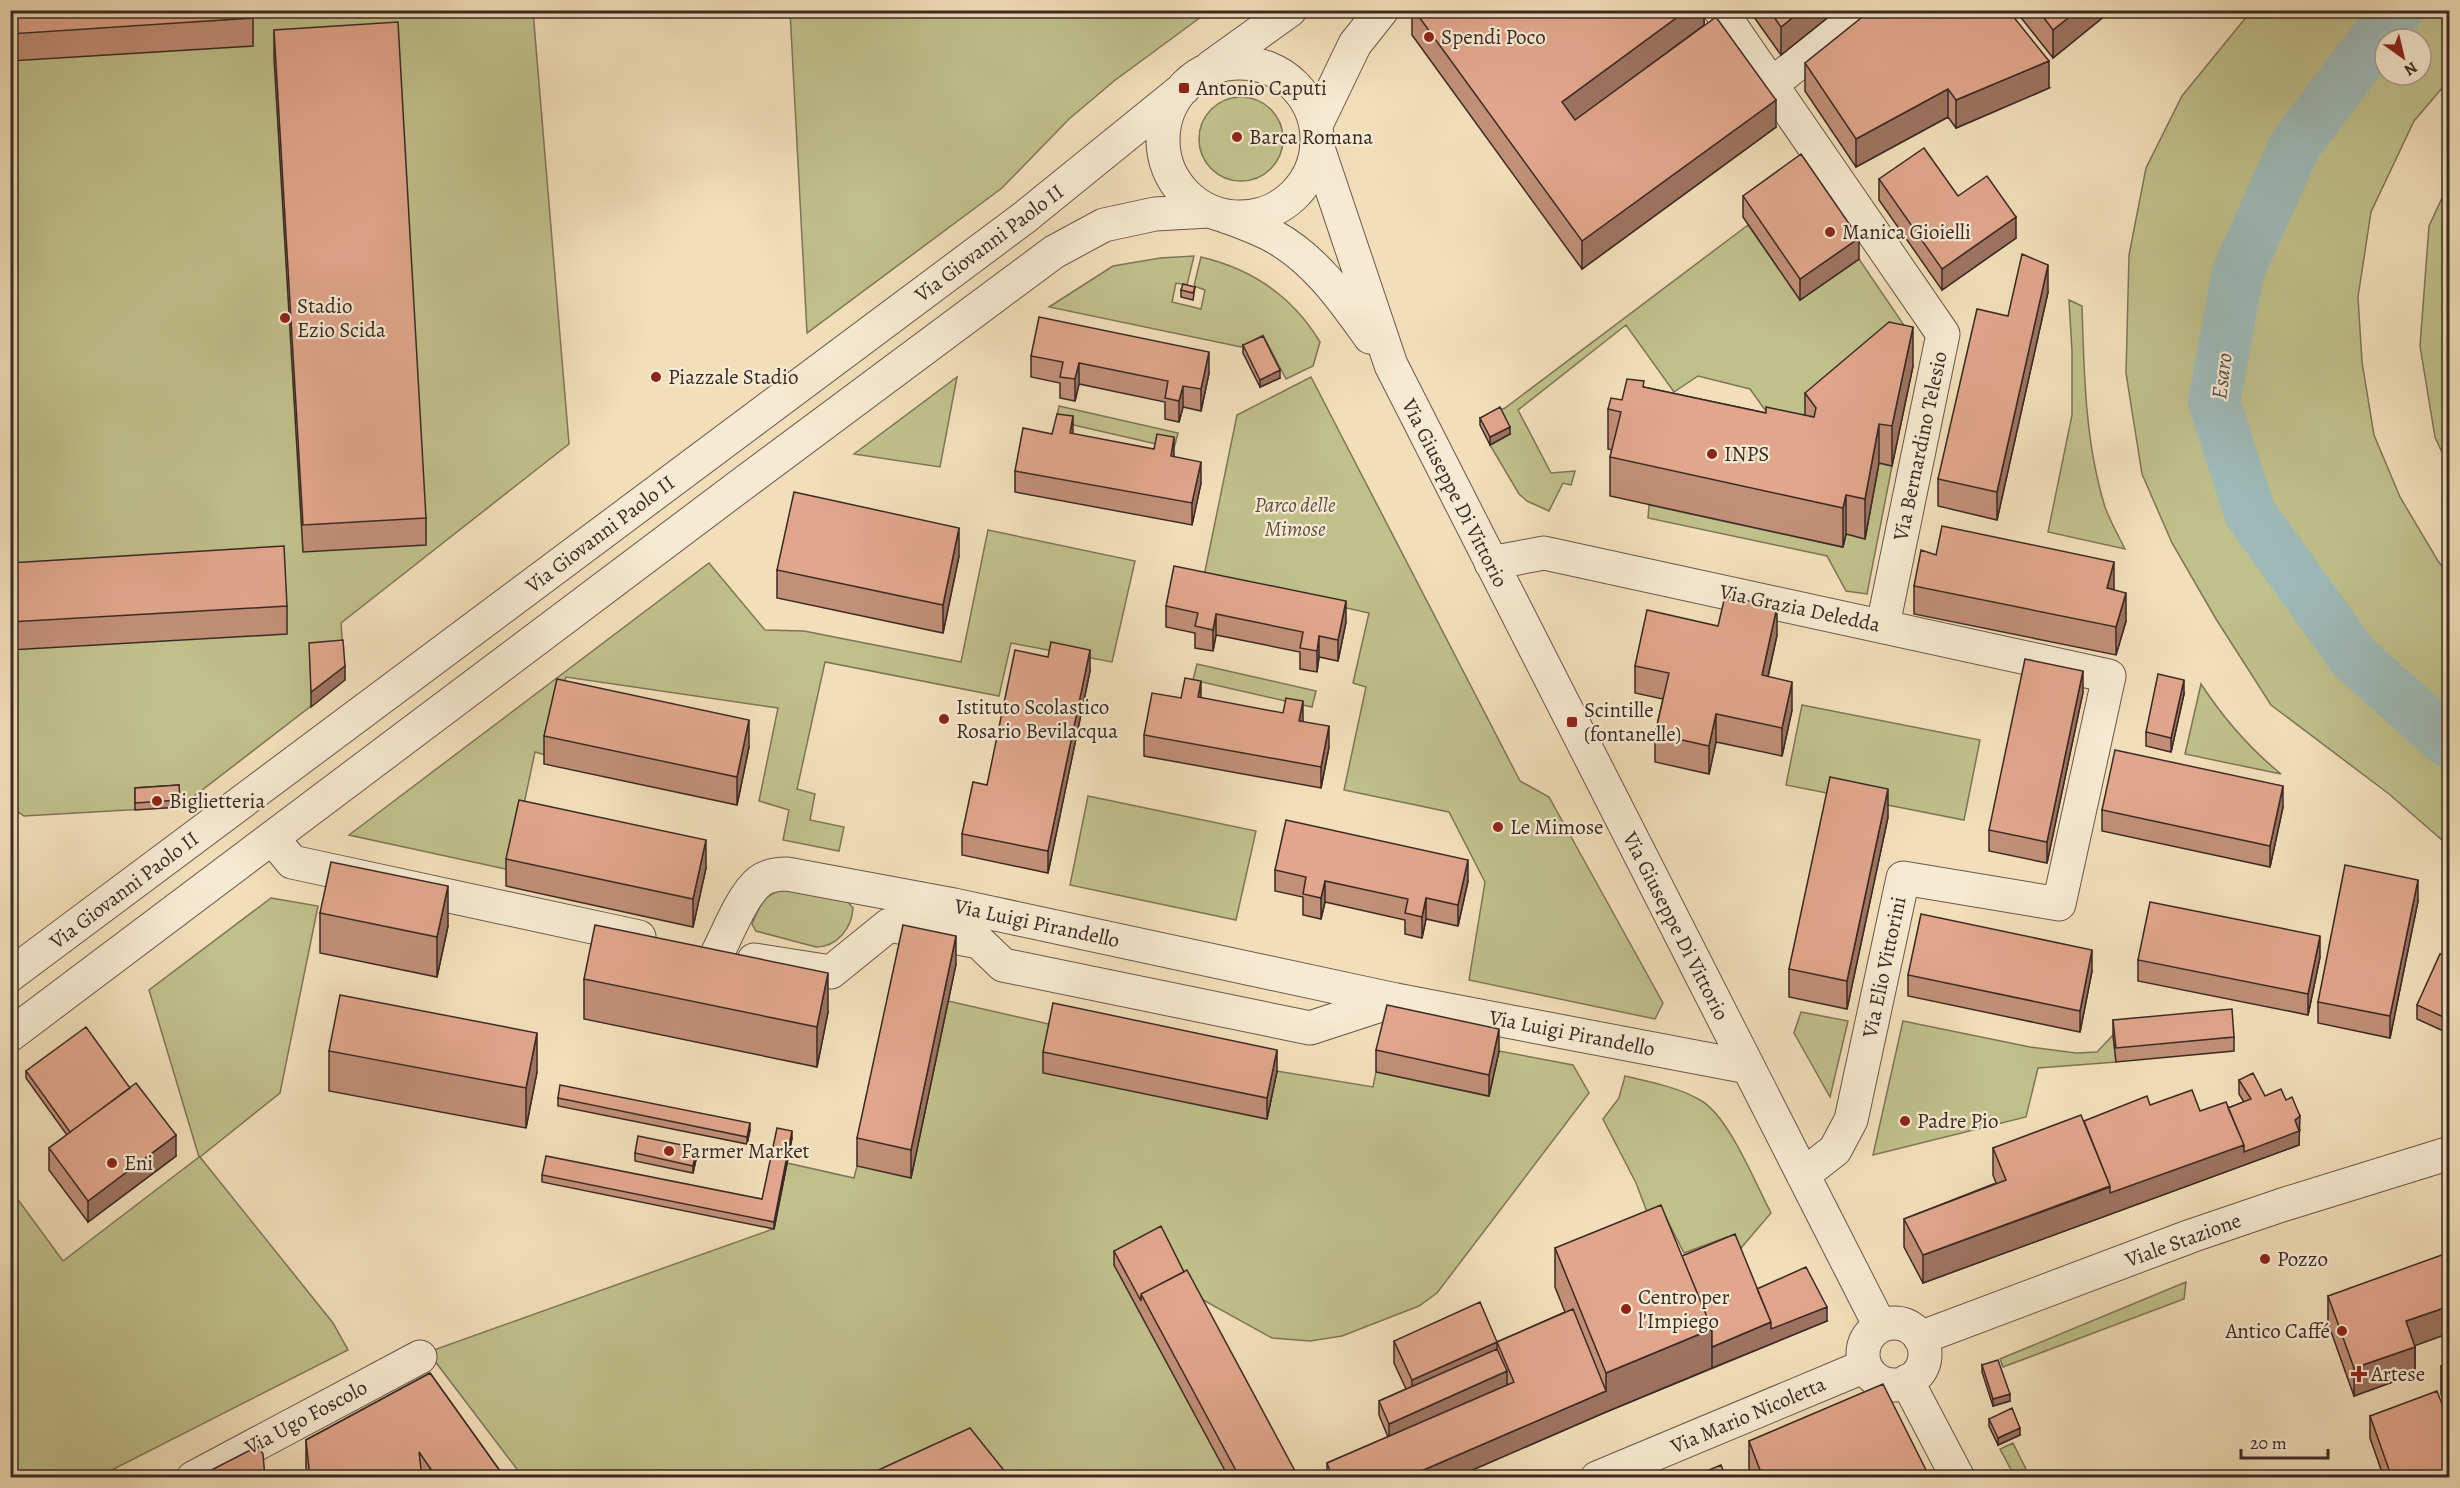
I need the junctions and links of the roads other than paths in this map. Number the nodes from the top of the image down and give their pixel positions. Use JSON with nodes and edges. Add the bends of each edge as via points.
{"nodes":[{"id":1,"x":1290,"y":10,"type":"edge"},
{"id":2,"x":1382,"y":10,"type":"edge"},
{"id":3,"x":1720,"y":10,"type":"edge"},
{"id":4,"x":1865,"y":10,"type":"edge"},
{"id":5,"x":1194,"y":80,"type":"junction"},
{"id":6,"x":1772,"y":84,"type":"junction"},
{"id":7,"x":1317,"y":135,"type":"junction"},
{"id":8,"x":1217,"y":213,"type":"junction"},
{"id":9,"x":1391,"y":365,"type":"junction"},
{"id":10,"x":1491,"y":563,"type":"junction"},
{"id":11,"x":1883,"y":625,"type":"junction"},
{"id":12,"x":2109,"y":676,"type":"joint"},
{"id":13,"x":273,"y":839,"type":"junction"},
{"id":14,"x":694,"y":949,"type":"junction"},
{"id":15,"x":10,"y":975,"type":"edge"},
{"id":16,"x":1396,"y":1000,"type":"junction"},
{"id":17,"x":10,"y":1035,"type":"edge"},
{"id":18,"x":1748,"y":1067,"type":"junction"},
{"id":19,"x":2450,"y":1153,"type":"edge"},
{"id":20,"x":1803,"y":1175,"type":"junction"},
{"id":21,"x":1880,"y":1326,"type":"junction"},
{"id":22,"x":1920,"y":1338,"type":"junction"},
{"id":23,"x":420,"y":1357,"type":"dead end"},
{"id":24,"x":1866,"y":1366,"type":"junction"},
{"id":25,"x":1907,"y":1381,"type":"junction"},
{"id":26,"x":193,"y":1478,"type":"edge"},
{"id":27,"x":1597,"y":1478,"type":"edge"},
{"id":28,"x":1958,"y":1478,"type":"edge"}],
"edges":[{"from":1,"to":5,"type":"street","name":"Via Giovanni Paolo II"},
{"from":2,"to":7,"type":"street","via":[[1355,44]]},
{"from":3,"to":6,"type":"street","name":"Via Bernardino Telesio"},
{"from":4,"to":6,"type":"street"},
{"from":5,"to":7,"type":"street","via":[[1222,65],[1243,63],[1282,75],[1298,88],[1310,106]]},
{"from":5,"to":8,"type":"street","via":[[1172,105],[1163,145],[1167,166],[1177,184],[1191,200]]},
{"from":5,"to":15,"type":"street","name":"Via Giovanni Paolo II","via":[[1025,217]]},
{"from":6,"to":11,"type":"street","name":"Via Bernardino Telesio","via":[[1943,334]]},
{"from":7,"to":8,"type":"street","via":[[1314,164],[1303,186],[1287,201],[1260,215]]},
{"from":7,"to":9,"type":"street"},
{"from":8,"to":9,"type":"street","via":[[1273,236],[1305,259],[1338,292]]},
{"from":8,"to":13,"type":"street","via":[[1155,214],[1104,225],[1054,252]]},
{"from":9,"to":10,"type":"street","name":"Via Giuseppe Di Vittorio"},
{"from":10,"to":11,"type":"street","name":"Via Grazia Deledda","via":[[1544,553]]},
{"from":10,"to":18,"type":"street","name":"Via Giuseppe Di Vittorio"},
{"from":11,"to":12,"type":"street","name":"Via Grazia Deledda"},
{"from":12,"to":20,"type":"street","name":"Via Elio Vittorini","via":[[2059,904],[1903,878],[1851,1120],[1835,1150]]},
{"from":13,"to":14,"type":"street","name":"Via Luigi Pirandello","via":[[292,862]]},
{"from":13,"to":17,"type":"street"},
{"from":14,"to":16,"type":"street","name":"Via Luigi Pirandello","via":[[831,972],[889,925],[979,942],[1003,965],[1310,1028]]},
{"from":14,"to":16,"type":"street","name":"Via Luigi Pirandello","via":[[760,881],[773,874],[786,874],[954,905]]},
{"from":16,"to":18,"type":"street","name":"Via Luigi Pirandello"},
{"from":18,"to":20,"type":"street","name":"Via Giuseppe Di Vittorio"},
{"from":19,"to":22,"type":"street","name":"Viale Stazione","via":[[2191,1236]]},
{"from":20,"to":21,"type":"street","name":"Via Giuseppe Di Vittorio"},
{"from":21,"to":22,"type":"street","via":[[1898,1323]]},
{"from":21,"to":24,"type":"street","via":[[1863,1347]]},
{"from":22,"to":25,"type":"street","via":[[1924,1358]]},
{"from":23,"to":26,"type":"street","name":"Via Ugo Foscolo"},
{"from":24,"to":25,"type":"street","via":[[1870,1374],[1888,1384]]},
{"from":24,"to":27,"type":"street","name":"Via Mario Nicoletta"},
{"from":25,"to":28,"type":"street"}]}
